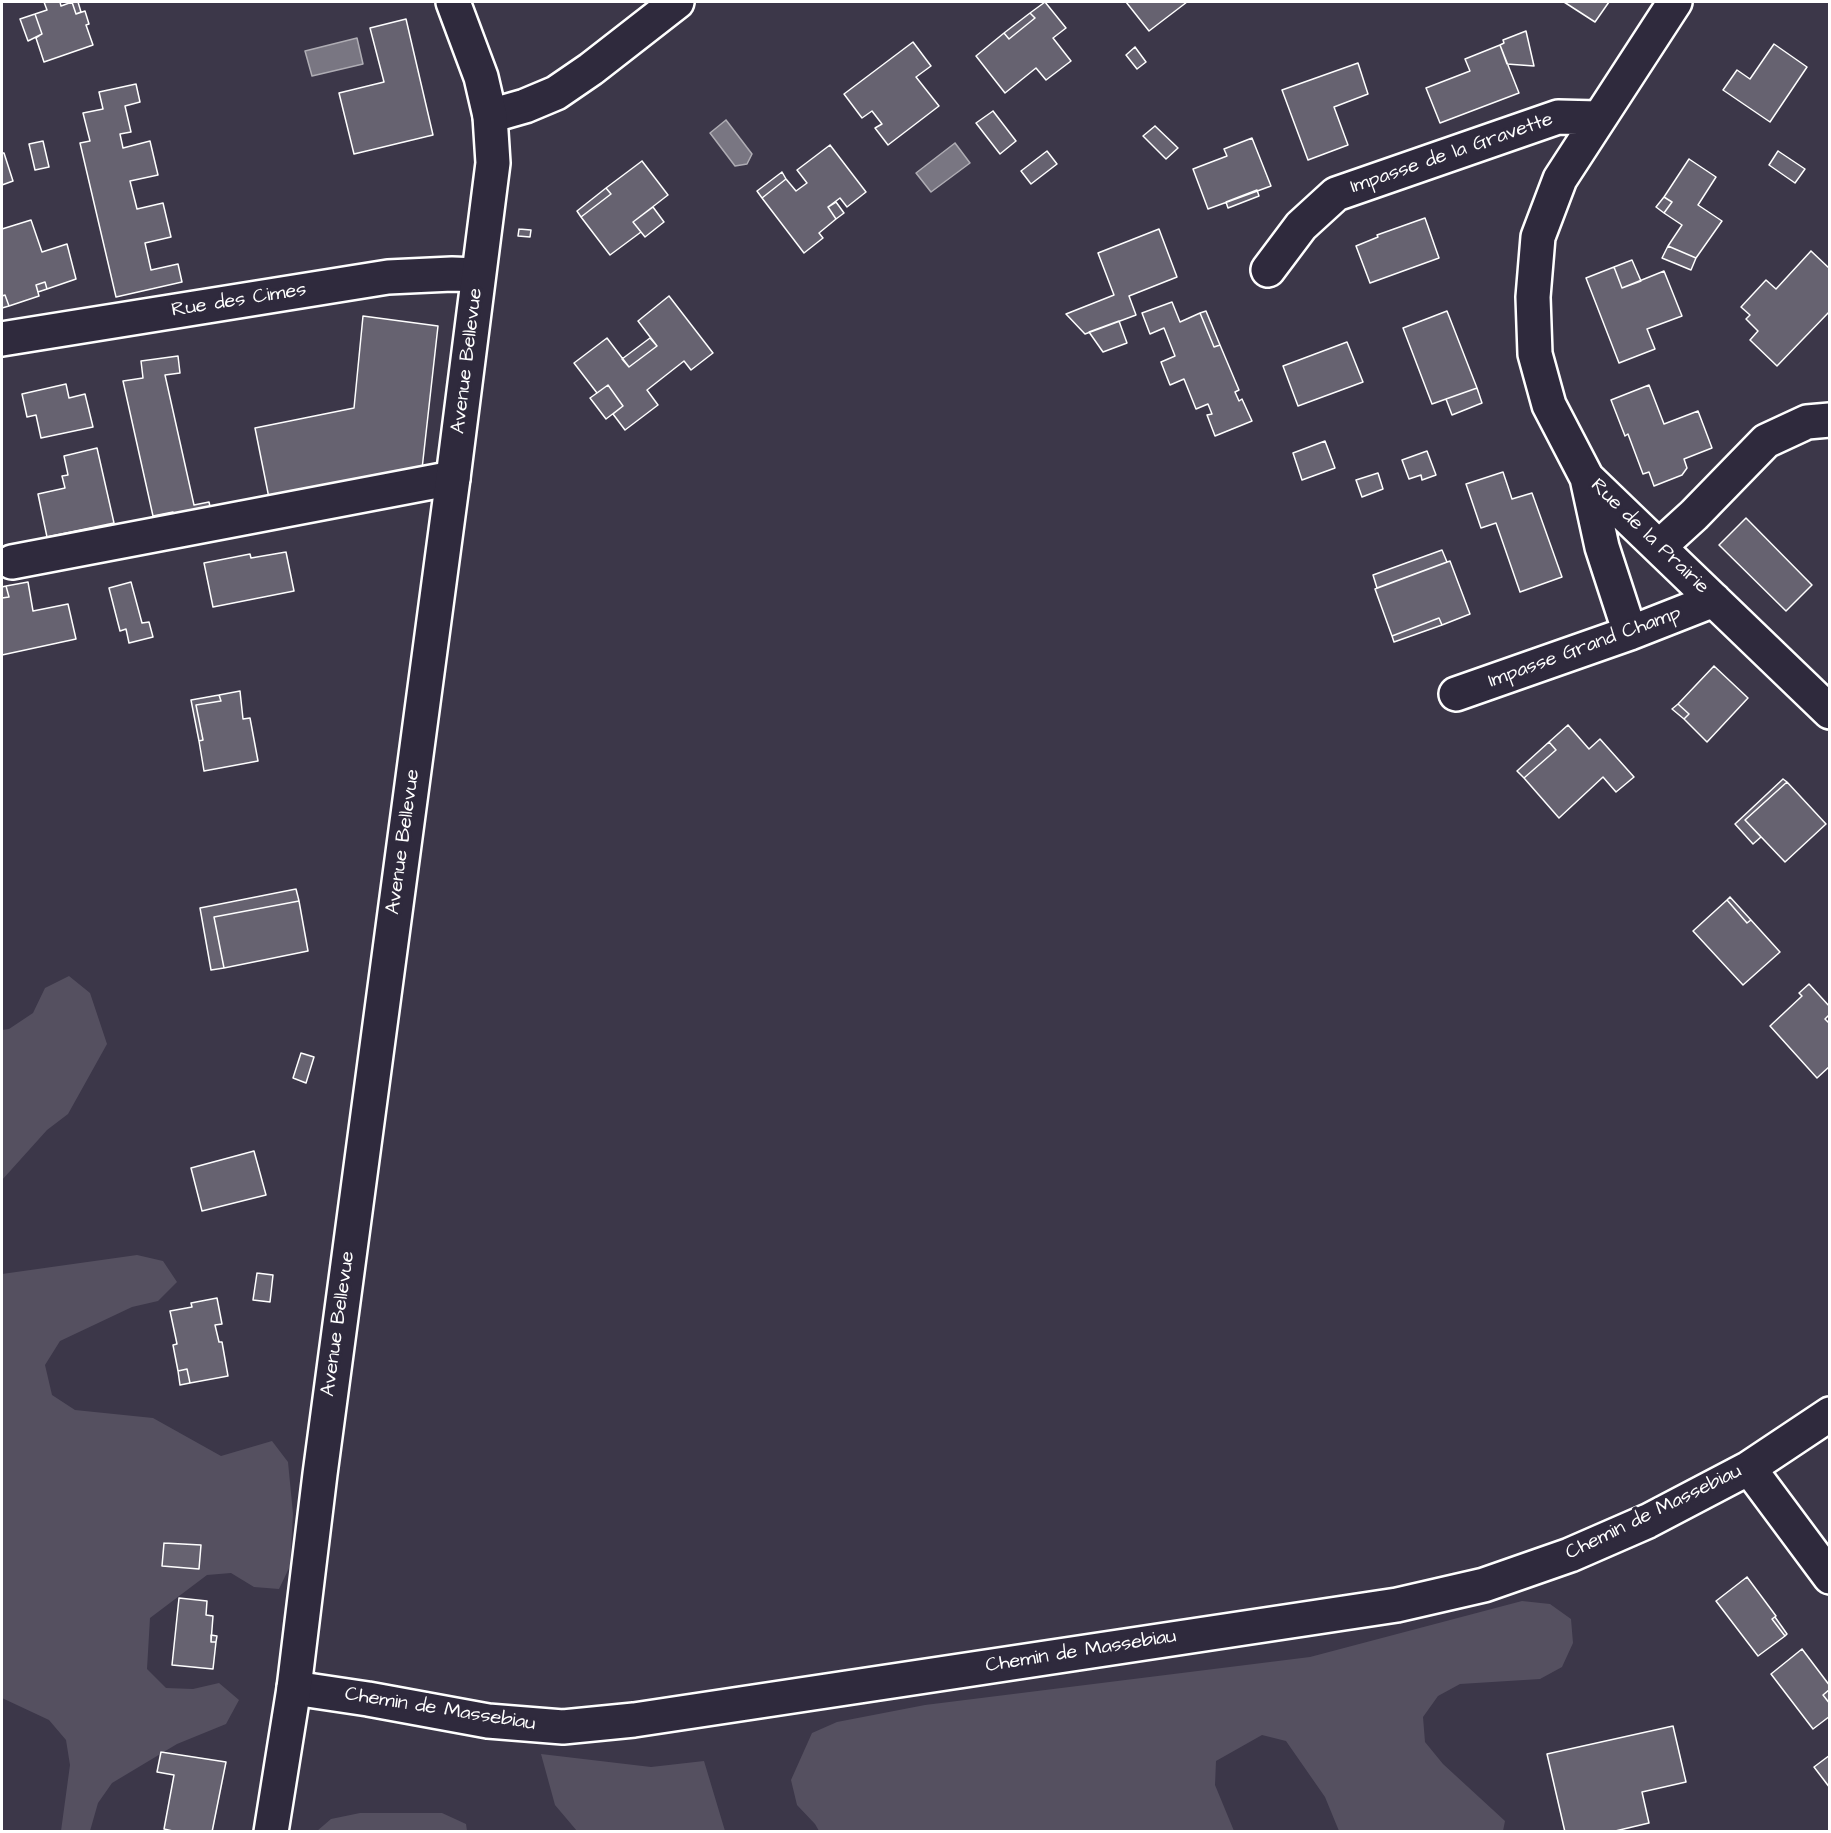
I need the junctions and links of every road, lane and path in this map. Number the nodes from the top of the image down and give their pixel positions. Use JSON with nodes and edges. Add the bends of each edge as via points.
{"nodes":[{"id":1,"x":453,"y":2,"type":"edge"},
{"id":2,"x":677,"y":2,"type":"edge"},
{"id":3,"x":1675,"y":2,"type":"edge"},
{"id":4,"x":490,"y":116,"type":"junction"},
{"id":5,"x":1598,"y":118,"type":"junction"},
{"id":6,"x":1268,"y":270,"type":"dead end"},
{"id":7,"x":478,"y":275,"type":"junction"},
{"id":8,"x":2,"y":339,"type":"edge"},
{"id":9,"x":1830,"y":420,"type":"edge"},
{"id":10,"x":453,"y":478,"type":"junction"},
{"id":11,"x":1587,"y":478,"type":"junction"},
{"id":12,"x":1660,"y":546,"type":"junction"},
{"id":13,"x":12,"y":561,"type":"dead end"},
{"id":14,"x":1714,"y":600,"type":"junction"},
{"id":15,"x":1630,"y":633,"type":"junction"},
{"id":16,"x":1456,"y":694,"type":"dead end"},
{"id":17,"x":1830,"y":712,"type":"edge"},
{"id":18,"x":1830,"y":1414,"type":"edge"},
{"id":19,"x":1749,"y":1468,"type":"junction"},
{"id":20,"x":1830,"y":1578,"type":"edge"},
{"id":21,"x":294,"y":1688,"type":"junction"},
{"id":22,"x":271,"y":1832,"type":"edge"}],
"edges":[{"from":1,"to":4,"type":"street","name":"Avenue Bellevue","via":[[481,77]]},
{"from":2,"to":4,"type":"street","via":[[555,93]]},
{"from":3,"to":5,"type":"street","name":"Rue de la Prairie"},
{"from":4,"to":7,"type":"street","name":"Avenue Bellevue","via":[[493,163]]},
{"from":5,"to":6,"type":"street","name":"Impasse de la Gravette","via":[[1557,117],[1336,194],[1301,226]]},
{"from":5,"to":11,"type":"street","name":"Rue de la Prairie","via":[[1560,179],[1538,237],[1533,297],[1535,354],[1549,405]]},
{"from":7,"to":8,"type":"street","name":"Rue des Cimes","via":[[387,278]]},
{"from":7,"to":10,"type":"street","name":"Avenue Bellevue"},
{"from":9,"to":12,"type":"street","via":[[1807,422],[1766,441]]},
{"from":10,"to":13,"type":"street"},
{"from":10,"to":21,"type":"street","name":"Avenue Bellevue"},
{"from":11,"to":12,"type":"street","name":"Rue de la Prairie"},
{"from":11,"to":15,"type":"street","via":[[1602,547]]},
{"from":12,"to":14,"type":"street","name":"Rue de la Prairie"},
{"from":14,"to":15,"type":"street","name":"Impasse Grand Champ"},
{"from":14,"to":17,"type":"street","name":"Rue de la Prairie"},
{"from":15,"to":16,"type":"street","name":"Impasse Grand Champ"},
{"from":18,"to":19,"type":"street","name":"Chemin de Massebiau"},
{"from":19,"to":20,"type":"street"},
{"from":19,"to":21,"type":"street","name":"Chemin de Massebiau","via":[[1648,1521],[1570,1555],[1484,1585],[1397,1605],[634,1720],[563,1727],[488,1721]]},
{"from":21,"to":22,"type":"street","name":"Avenue Bellevue"}]}
